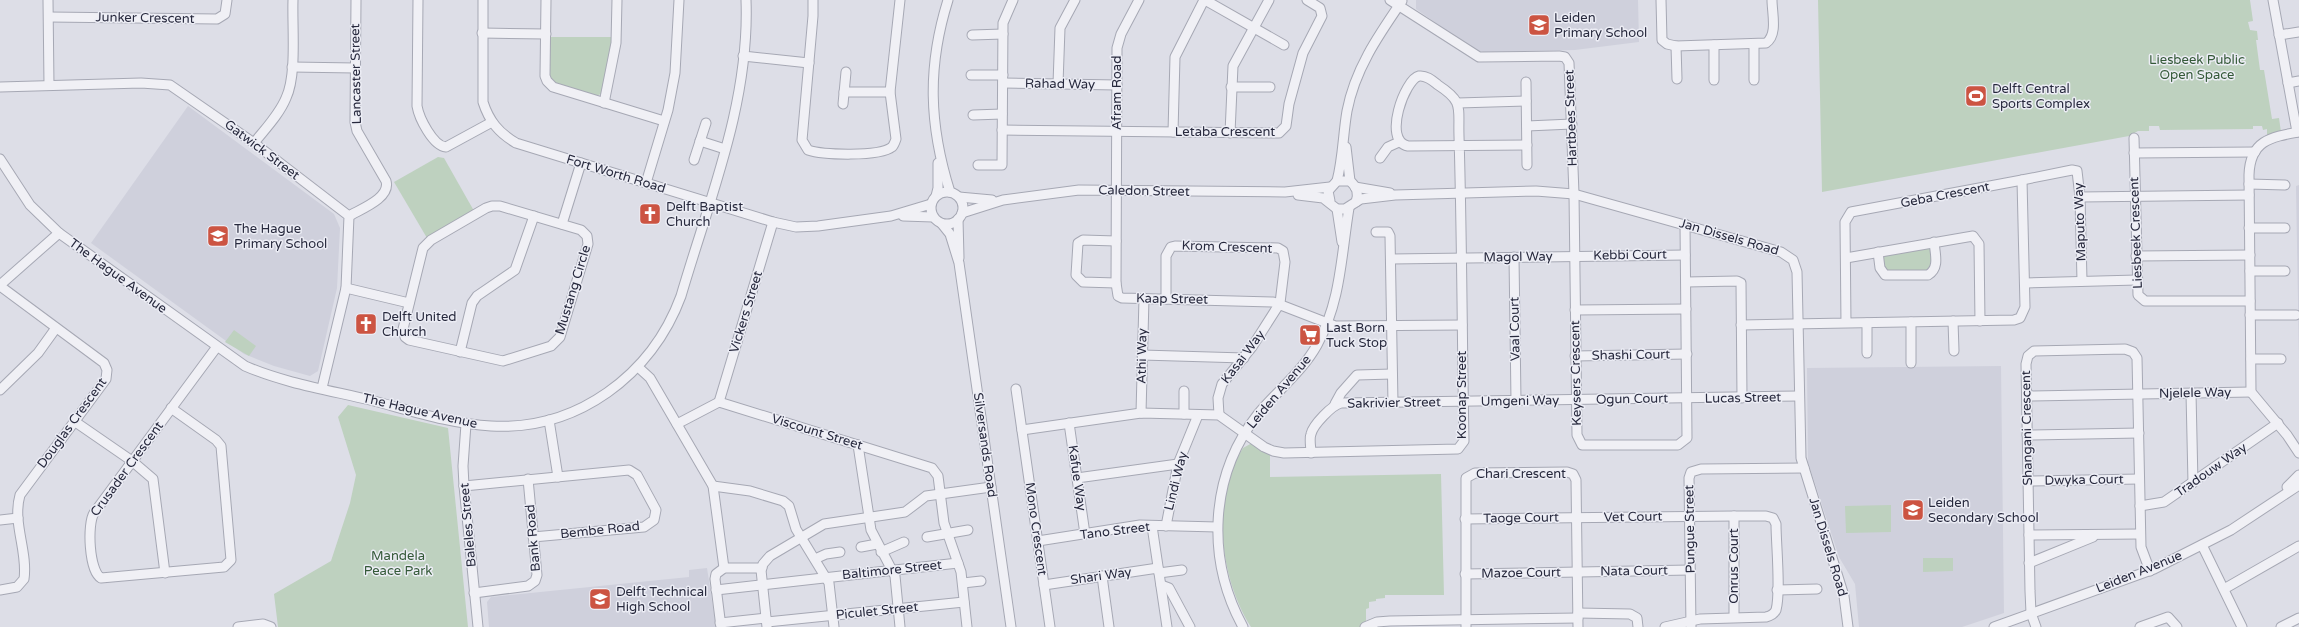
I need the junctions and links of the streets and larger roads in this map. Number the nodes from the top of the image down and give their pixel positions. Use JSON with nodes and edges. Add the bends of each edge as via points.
{"nodes":[{"id":1,"x":48,"y":0,"type":"edge"},
{"id":2,"x":227,"y":0,"type":"edge"},
{"id":3,"x":292,"y":0,"type":"edge"},
{"id":4,"x":356,"y":0,"type":"edge"},
{"id":5,"x":418,"y":0,"type":"edge"},
{"id":6,"x":483,"y":0,"type":"edge"},
{"id":7,"x":546,"y":0,"type":"edge"},
{"id":8,"x":617,"y":0,"type":"edge"},
{"id":9,"x":679,"y":0,"type":"edge"},
{"id":10,"x":746,"y":0,"type":"edge"},
{"id":11,"x":813,"y":0,"type":"edge"},
{"id":12,"x":900,"y":0,"type":"edge"},
{"id":13,"x":948,"y":0,"type":"edge"},
{"id":14,"x":1075,"y":0,"type":"edge"},
{"id":15,"x":1205,"y":0,"type":"edge"},
{"id":16,"x":1269,"y":0,"type":"edge"},
{"id":17,"x":1307,"y":0,"type":"edge"},
{"id":18,"x":1390,"y":0,"type":"edge"},
{"id":19,"x":1661,"y":0,"type":"edge"},
{"id":20,"x":1772,"y":0,"type":"edge"},
{"id":21,"x":2273,"y":0,"type":"edge"},
{"id":22,"x":1009,"y":1,"type":"edge"},
{"id":23,"x":1135,"y":2,"type":"edge"},
{"id":24,"x":1401,"y":2,"type":"edge"},
{"id":25,"x":49,"y":17,"type":"junction"},
{"id":26,"x":1254,"y":27,"type":"junction"},
{"id":27,"x":2299,"y":32,"type":"edge"},
{"id":28,"x":482,"y":33,"type":"junction"},
{"id":29,"x":546,"y":34,"type":"junction"},
{"id":30,"x":1003,"y":34,"type":"junction"},
{"id":31,"x":972,"y":35,"type":"dead end"},
{"id":32,"x":2279,"y":35,"type":"junction"},
{"id":33,"x":1754,"y":44,"type":"junction"},
{"id":34,"x":1284,"y":45,"type":"dead end"},
{"id":35,"x":1714,"y":45,"type":"junction"},
{"id":36,"x":1676,"y":46,"type":"junction"},
{"id":37,"x":743,"y":56,"type":"junction"},
{"id":38,"x":809,"y":63,"type":"junction"},
{"id":39,"x":292,"y":67,"type":"junction"},
{"id":40,"x":355,"y":68,"type":"junction"},
{"id":41,"x":846,"y":72,"type":"dead end"},
{"id":42,"x":971,"y":75,"type":"dead end"},
{"id":43,"x":1003,"y":79,"type":"junction"},
{"id":44,"x":1677,"y":79,"type":"dead end"},
{"id":45,"x":1714,"y":80,"type":"dead end"},
{"id":46,"x":1754,"y":80,"type":"dead end"},
{"id":47,"x":2299,"y":81,"type":"edge"},
{"id":48,"x":1526,"y":82,"type":"dead end"},
{"id":49,"x":2288,"y":83,"type":"junction"},
{"id":50,"x":1058,"y":84,"type":"junction"},
{"id":51,"x":50,"y":85,"type":"junction"},
{"id":52,"x":1117,"y":85,"type":"junction"},
{"id":53,"x":0,"y":87,"type":"edge"},
{"id":54,"x":1231,"y":87,"type":"junction"},
{"id":55,"x":1270,"y":87,"type":"dead end"},
{"id":56,"x":844,"y":92,"type":"junction"},
{"id":57,"x":890,"y":92,"type":"junction"},
{"id":58,"x":1526,"y":101,"type":"junction"},
{"id":59,"x":604,"y":103,"type":"junction"},
{"id":60,"x":1458,"y":103,"type":"junction"},
{"id":61,"x":844,"y":104,"type":"dead end"},
{"id":62,"x":1002,"y":114,"type":"junction"},
{"id":63,"x":973,"y":115,"type":"dead end"},
{"id":64,"x":664,"y":121,"type":"junction"},
{"id":65,"x":492,"y":122,"type":"junction"},
{"id":66,"x":706,"y":123,"type":"dead end"},
{"id":67,"x":1572,"y":124,"type":"junction"},
{"id":68,"x":1527,"y":126,"type":"junction"},
{"id":69,"x":1002,"y":130,"type":"junction"},
{"id":70,"x":1117,"y":131,"type":"junction"},
{"id":71,"x":1173,"y":132,"type":"junction"},
{"id":72,"x":2298,"y":132,"type":"edge"},
{"id":73,"x":1230,"y":133,"type":"junction"},
{"id":74,"x":1345,"y":134,"type":"junction"},
{"id":75,"x":2134,"y":138,"type":"dead end"},
{"id":76,"x":700,"y":141,"type":"junction"},
{"id":77,"x":1399,"y":142,"type":"junction"},
{"id":78,"x":254,"y":143,"type":"junction"},
{"id":79,"x":1459,"y":145,"type":"junction"},
{"id":80,"x":1527,"y":145,"type":"junction"},
{"id":81,"x":725,"y":149,"type":"junction"},
{"id":82,"x":938,"y":152,"type":"junction"},
{"id":83,"x":2255,"y":152,"type":"junction"},
{"id":84,"x":2134,"y":153,"type":"junction"},
{"id":85,"x":1380,"y":158,"type":"dead end"},
{"id":86,"x":0,"y":159,"type":"edge"},
{"id":87,"x":694,"y":160,"type":"dead end"},
{"id":88,"x":581,"y":163,"type":"junction"},
{"id":89,"x":978,"y":165,"type":"dead end"},
{"id":90,"x":1527,"y":165,"type":"dead end"},
{"id":91,"x":2022,"y":180,"type":"junction"},
{"id":92,"x":646,"y":183,"type":"junction"},
{"id":93,"x":1334,"y":184,"type":"junction"},
{"id":94,"x":1353,"y":184,"type":"junction"},
{"id":95,"x":2249,"y":184,"type":"junction"},
{"id":96,"x":2285,"y":185,"type":"dead end"},
{"id":97,"x":1117,"y":190,"type":"junction"},
{"id":98,"x":950,"y":192,"type":"junction"},
{"id":99,"x":1285,"y":192,"type":"junction"},
{"id":100,"x":1460,"y":193,"type":"junction"},
{"id":101,"x":1574,"y":194,"type":"junction"},
{"id":102,"x":1395,"y":195,"type":"junction"},
{"id":103,"x":2249,"y":195,"type":"junction"},
{"id":104,"x":959,"y":197,"type":"junction"},
{"id":105,"x":2135,"y":197,"type":"junction"},
{"id":106,"x":2080,"y":198,"type":"junction"},
{"id":107,"x":933,"y":200,"type":"junction"},
{"id":108,"x":1003,"y":200,"type":"junction"},
{"id":109,"x":710,"y":202,"type":"junction"},
{"id":110,"x":1330,"y":202,"type":"junction"},
{"id":111,"x":1353,"y":205,"type":"junction"},
{"id":112,"x":1337,"y":209,"type":"junction"},
{"id":113,"x":349,"y":216,"type":"junction"},
{"id":114,"x":534,"y":216,"type":"junction"},
{"id":115,"x":892,"y":216,"type":"junction"},
{"id":116,"x":960,"y":216,"type":"junction"},
{"id":117,"x":933,"y":217,"type":"junction"},
{"id":118,"x":773,"y":222,"type":"junction"},
{"id":119,"x":562,"y":224,"type":"junction"},
{"id":120,"x":942,"y":224,"type":"junction"},
{"id":121,"x":1685,"y":224,"type":"junction"},
{"id":122,"x":2249,"y":228,"type":"junction"},
{"id":123,"x":2285,"y":228,"type":"dead end"},
{"id":124,"x":1376,"y":232,"type":"dead end"},
{"id":125,"x":59,"y":233,"type":"junction"},
{"id":126,"x":1116,"y":241,"type":"junction"},
{"id":127,"x":1934,"y":242,"type":"junction"},
{"id":128,"x":1343,"y":249,"type":"junction"},
{"id":129,"x":1878,"y":252,"type":"junction"},
{"id":130,"x":1685,"y":255,"type":"junction"},
{"id":131,"x":2250,"y":255,"type":"junction"},
{"id":132,"x":1574,"y":256,"type":"junction"},
{"id":133,"x":2136,"y":256,"type":"junction"},
{"id":134,"x":1514,"y":257,"type":"junction"},
{"id":135,"x":1461,"y":258,"type":"junction"},
{"id":136,"x":1846,"y":258,"type":"junction"},
{"id":137,"x":1391,"y":259,"type":"junction"},
{"id":138,"x":959,"y":263,"type":"junction"},
{"id":139,"x":2250,"y":271,"type":"junction"},
{"id":140,"x":2285,"y":271,"type":"dead end"},
{"id":141,"x":2137,"y":280,"type":"junction"},
{"id":142,"x":2082,"y":281,"type":"junction"},
{"id":143,"x":1686,"y":282,"type":"junction"},
{"id":144,"x":1116,"y":283,"type":"junction"},
{"id":145,"x":2025,"y":283,"type":"junction"},
{"id":146,"x":0,"y":286,"type":"edge"},
{"id":147,"x":346,"y":288,"type":"junction"},
{"id":148,"x":1144,"y":298,"type":"junction"},
{"id":149,"x":1166,"y":299,"type":"junction"},
{"id":150,"x":2250,"y":301,"type":"junction"},
{"id":151,"x":408,"y":303,"type":"junction"},
{"id":152,"x":1280,"y":303,"type":"junction"},
{"id":153,"x":1686,"y":309,"type":"junction"},
{"id":154,"x":1575,"y":310,"type":"junction"},
{"id":155,"x":2250,"y":315,"type":"junction"},
{"id":156,"x":2296,"y":315,"type":"dead end"},
{"id":157,"x":1953,"y":321,"type":"junction"},
{"id":158,"x":1980,"y":321,"type":"junction"},
{"id":159,"x":1911,"y":322,"type":"junction"},
{"id":160,"x":1867,"y":323,"type":"junction"},
{"id":161,"x":1328,"y":324,"type":"junction"},
{"id":162,"x":1798,"y":324,"type":"junction"},
{"id":163,"x":1846,"y":324,"type":"junction"},
{"id":164,"x":1462,"y":325,"type":"junction"},
{"id":165,"x":1741,"y":325,"type":"junction"},
{"id":166,"x":1392,"y":326,"type":"junction"},
{"id":167,"x":56,"y":328,"type":"junction"},
{"id":168,"x":216,"y":348,"type":"junction"},
{"id":169,"x":1954,"y":351,"type":"dead end"},
{"id":170,"x":460,"y":352,"type":"junction"},
{"id":171,"x":1867,"y":352,"type":"dead end"},
{"id":172,"x":1687,"y":354,"type":"junction"},
{"id":173,"x":1142,"y":355,"type":"junction"},
{"id":174,"x":1575,"y":356,"type":"junction"},
{"id":175,"x":1244,"y":358,"type":"junction"},
{"id":176,"x":2251,"y":359,"type":"junction"},
{"id":177,"x":2282,"y":359,"type":"dead end"},
{"id":178,"x":1911,"y":363,"type":"dead end"},
{"id":179,"x":638,"y":367,"type":"junction"},
{"id":180,"x":1392,"y":374,"type":"junction"},
{"id":181,"x":322,"y":388,"type":"junction"},
{"id":182,"x":1016,"y":389,"type":"dead end"},
{"id":183,"x":0,"y":390,"type":"edge"},
{"id":184,"x":1184,"y":391,"type":"dead end"},
{"id":185,"x":2251,"y":392,"type":"junction"},
{"id":186,"x":2191,"y":393,"type":"junction"},
{"id":187,"x":2138,"y":394,"type":"junction"},
{"id":188,"x":1799,"y":396,"type":"junction"},
{"id":189,"x":2026,"y":396,"type":"junction"},
{"id":190,"x":1742,"y":398,"type":"junction"},
{"id":191,"x":1687,"y":399,"type":"junction"},
{"id":192,"x":1576,"y":400,"type":"junction"},
{"id":193,"x":1516,"y":401,"type":"junction"},
{"id":194,"x":719,"y":402,"type":"junction"},
{"id":195,"x":1463,"y":402,"type":"junction"},
{"id":196,"x":1393,"y":403,"type":"junction"},
{"id":197,"x":1335,"y":404,"type":"junction"},
{"id":198,"x":171,"y":408,"type":"junction"},
{"id":199,"x":1141,"y":413,"type":"junction"},
{"id":200,"x":1184,"y":414,"type":"junction"},
{"id":201,"x":1198,"y":415,"type":"junction"},
{"id":202,"x":1219,"y":415,"type":"junction"},
{"id":203,"x":549,"y":420,"type":"junction"},
{"id":204,"x":74,"y":421,"type":"junction"},
{"id":205,"x":1069,"y":423,"type":"junction"},
{"id":206,"x":2278,"y":423,"type":"junction"},
{"id":207,"x":466,"y":424,"type":"junction"},
{"id":208,"x":677,"y":424,"type":"junction"},
{"id":209,"x":1022,"y":430,"type":"junction"},
{"id":210,"x":2139,"y":433,"type":"junction"},
{"id":211,"x":1245,"y":434,"type":"junction"},
{"id":212,"x":2027,"y":435,"type":"junction"},
{"id":213,"x":2287,"y":435,"type":"junction"},
{"id":214,"x":2299,"y":444,"type":"edge"},
{"id":215,"x":858,"y":445,"type":"junction"},
{"id":216,"x":1311,"y":453,"type":"junction"},
{"id":217,"x":2299,"y":453,"type":"edge"},
{"id":218,"x":132,"y":461,"type":"junction"},
{"id":219,"x":1178,"y":464,"type":"junction"},
{"id":220,"x":1804,"y":468,"type":"junction"},
{"id":221,"x":2299,"y":475,"type":"edge"},
{"id":222,"x":558,"y":476,"type":"junction"},
{"id":223,"x":1077,"y":478,"type":"junction"},
{"id":224,"x":2140,"y":479,"type":"junction"},
{"id":225,"x":528,"y":480,"type":"junction"},
{"id":226,"x":2028,"y":481,"type":"junction"},
{"id":227,"x":2193,"y":483,"type":"junction"},
{"id":228,"x":2299,"y":485,"type":"edge"},
{"id":229,"x":464,"y":486,"type":"junction"},
{"id":230,"x":713,"y":486,"type":"junction"},
{"id":231,"x":991,"y":487,"type":"junction"},
{"id":232,"x":940,"y":494,"type":"junction"},
{"id":233,"x":2274,"y":500,"type":"junction"},
{"id":234,"x":2140,"y":506,"type":"junction"},
{"id":235,"x":1690,"y":516,"type":"junction"},
{"id":236,"x":1734,"y":516,"type":"junction"},
{"id":237,"x":869,"y":517,"type":"junction"},
{"id":238,"x":1576,"y":517,"type":"junction"},
{"id":239,"x":18,"y":518,"type":"junction"},
{"id":240,"x":1465,"y":519,"type":"junction"},
{"id":241,"x":0,"y":520,"type":"edge"},
{"id":242,"x":1152,"y":526,"type":"junction"},
{"id":243,"x":1166,"y":526,"type":"junction"},
{"id":244,"x":1217,"y":527,"type":"junction"},
{"id":245,"x":968,"y":530,"type":"dead end"},
{"id":246,"x":946,"y":532,"type":"junction"},
{"id":247,"x":1084,"y":534,"type":"junction"},
{"id":248,"x":2140,"y":534,"type":"junction"},
{"id":249,"x":2029,"y":535,"type":"junction"},
{"id":250,"x":2098,"y":535,"type":"junction"},
{"id":251,"x":532,"y":537,"type":"junction"},
{"id":252,"x":801,"y":537,"type":"junction"},
{"id":253,"x":927,"y":537,"type":"dead end"},
{"id":254,"x":1038,"y":541,"type":"junction"},
{"id":255,"x":904,"y":542,"type":"dead end"},
{"id":256,"x":2202,"y":545,"type":"junction"},
{"id":257,"x":2299,"y":546,"type":"edge"},
{"id":258,"x":861,"y":547,"type":"dead end"},
{"id":259,"x":879,"y":548,"type":"junction"},
{"id":260,"x":840,"y":552,"type":"dead end"},
{"id":261,"x":815,"y":559,"type":"junction"},
{"id":262,"x":958,"y":563,"type":"junction"},
{"id":263,"x":2029,"y":563,"type":"junction"},
{"id":264,"x":724,"y":568,"type":"junction"},
{"id":265,"x":762,"y":568,"type":"junction"},
{"id":266,"x":892,"y":570,"type":"junction"},
{"id":267,"x":1159,"y":570,"type":"junction"},
{"id":268,"x":1182,"y":570,"type":"dead end"},
{"id":269,"x":1690,"y":570,"type":"junction"},
{"id":270,"x":2150,"y":570,"type":"junction"},
{"id":271,"x":1577,"y":572,"type":"junction"},
{"id":272,"x":165,"y":573,"type":"junction"},
{"id":273,"x":1465,"y":574,"type":"junction"},
{"id":274,"x":1102,"y":576,"type":"junction"},
{"id":275,"x":826,"y":577,"type":"junction"},
{"id":276,"x":981,"y":581,"type":"dead end"},
{"id":277,"x":963,"y":583,"type":"junction"},
{"id":278,"x":1044,"y":584,"type":"junction"},
{"id":279,"x":763,"y":585,"type":"junction"},
{"id":280,"x":1161,"y":585,"type":"junction"},
{"id":281,"x":2224,"y":589,"type":"junction"},
{"id":282,"x":0,"y":590,"type":"edge"},
{"id":283,"x":716,"y":590,"type":"junction"},
{"id":284,"x":1777,"y":590,"type":"junction"},
{"id":285,"x":1817,"y":590,"type":"dead end"},
{"id":286,"x":474,"y":592,"type":"junction"},
{"id":287,"x":964,"y":602,"type":"junction"},
{"id":288,"x":899,"y":608,"type":"junction"},
{"id":289,"x":2031,"y":613,"type":"junction"},
{"id":290,"x":833,"y":616,"type":"junction"},
{"id":291,"x":1734,"y":617,"type":"junction"},
{"id":292,"x":2299,"y":618,"type":"edge"},
{"id":293,"x":1578,"y":620,"type":"edge"},
{"id":294,"x":767,"y":622,"type":"edge"},
{"id":295,"x":1466,"y":623,"type":"edge"},
{"id":296,"x":1390,"y":624,"type":"edge"},
{"id":297,"x":1691,"y":624,"type":"edge"},
{"id":298,"x":720,"y":625,"type":"edge"},
{"id":299,"x":1849,"y":625,"type":"edge"},
{"id":300,"x":238,"y":627,"type":"edge"},
{"id":301,"x":271,"y":627,"type":"edge"},
{"id":302,"x":478,"y":627,"type":"edge"},
{"id":303,"x":834,"y":627,"type":"edge"},
{"id":304,"x":900,"y":627,"type":"edge"},
{"id":305,"x":967,"y":627,"type":"edge"},
{"id":306,"x":1011,"y":627,"type":"edge"},
{"id":307,"x":1050,"y":627,"type":"edge"},
{"id":308,"x":1109,"y":627,"type":"edge"},
{"id":309,"x":1167,"y":627,"type":"edge"},
{"id":310,"x":1190,"y":627,"type":"edge"},
{"id":311,"x":1243,"y":627,"type":"edge"},
{"id":312,"x":1365,"y":627,"type":"edge"},
{"id":313,"x":1638,"y":627,"type":"edge"},
{"id":314,"x":1665,"y":627,"type":"edge"},
{"id":315,"x":1994,"y":627,"type":"edge"},
{"id":316,"x":2036,"y":627,"type":"edge"},
{"id":317,"x":2140,"y":627,"type":"edge"},
{"id":318,"x":2177,"y":627,"type":"edge"},
{"id":319,"x":2242,"y":627,"type":"edge"},
{"id":320,"x":2280,"y":627,"type":"edge"}],
"edges":[{"from":1,"to":25,"type":"street"},
{"from":2,"to":25,"type":"street","name":"Junker Crescent","via":[[225,14],[217,19]]},
{"from":3,"to":39,"type":"street"},
{"from":4,"to":40,"type":"street","name":"Lancaster Street"},
{"from":5,"to":65,"type":"street","via":[[416,102],[421,118],[436,142],[446,147]]},
{"from":6,"to":28,"type":"street","name":"Fort Worth Road"},
{"from":7,"to":29,"type":"street"},
{"from":8,"to":59,"type":"street","via":[[616,43]]},
{"from":9,"to":64,"type":"street","via":[[675,73]]},
{"from":10,"to":37,"type":"street","name":"The Hague Avenue"},
{"from":11,"to":38,"type":"street"},
{"from":12,"to":57,"type":"street"},
{"from":13,"to":82,"type":"street","via":[[938,34],[933,67],[933,114]]},
{"from":14,"to":50,"type":"street","via":[[1060,28]]},
{"from":15,"to":26,"type":"street"},
{"from":15,"to":71,"type":"street","via":[[1174,57]]},
{"from":16,"to":26,"type":"street"},
{"from":17,"to":73,"type":"street","name":"Letaba Crescent","via":[[1320,8],[1322,16],[1303,53],[1285,128],[1276,134]]},
{"from":18,"to":24,"type":"street"},
{"from":19,"to":36,"type":"street","via":[[1662,40]]},
{"from":20,"to":33,"type":"street","via":[[1771,38],[1766,43]]},
{"from":21,"to":32,"type":"street"},
{"from":22,"to":30,"type":"street"},
{"from":23,"to":52,"type":"street","name":"Afram Road","via":[[1118,41]]},
{"from":24,"to":67,"type":"street","name":"Hartbees Street","via":[[1479,57],[1565,57],[1571,66]]},
{"from":24,"to":74,"type":"street","via":[[1358,73],[1347,112]]},
{"from":25,"to":51,"type":"street"},
{"from":26,"to":34,"type":"street"},
{"from":26,"to":54,"type":"street","via":[[1233,66]]},
{"from":27,"to":32,"type":"street"},
{"from":28,"to":29,"type":"street"},
{"from":28,"to":65,"type":"street","name":"Fort Worth Road","via":[[482,95]]},
{"from":29,"to":59,"type":"street","via":[[545,76],[548,84]]},
{"from":30,"to":31,"type":"street"},
{"from":30,"to":43,"type":"street"},
{"from":32,"to":49,"type":"street"},
{"from":33,"to":35,"type":"street"},
{"from":33,"to":46,"type":"street"},
{"from":35,"to":36,"type":"street"},
{"from":35,"to":45,"type":"street"},
{"from":36,"to":44,"type":"street"},
{"from":37,"to":38,"type":"street"},
{"from":37,"to":81,"type":"street","name":"The Hague Avenue","via":[[737,104]]},
{"from":38,"to":57,"type":"street","via":[[802,140],[808,150],[852,154],[891,148],[896,139]]},
{"from":39,"to":40,"type":"street"},
{"from":39,"to":78,"type":"street","via":[[291,84],[286,98]]},
{"from":40,"to":113,"type":"street","name":"Lancaster Street","via":[[356,126],[387,187],[382,196]]},
{"from":41,"to":56,"type":"street"},
{"from":42,"to":43,"type":"street","name":"Rahad Way"},
{"from":43,"to":50,"type":"street","name":"Rahad Way"},
{"from":43,"to":62,"type":"street"},
{"from":47,"to":49,"type":"street"},
{"from":48,"to":58,"type":"street"},
{"from":49,"to":72,"type":"street"},
{"from":50,"to":52,"type":"street","name":"Rahad Way"},
{"from":51,"to":53,"type":"street","name":"Gatwick Street"},
{"from":51,"to":78,"type":"street","name":"Gatwick Street","via":[[170,84]]},
{"from":52,"to":70,"type":"street","name":"Afram Road"},
{"from":54,"to":55,"type":"street"},
{"from":54,"to":73,"type":"street"},
{"from":56,"to":57,"type":"street"},
{"from":56,"to":61,"type":"street"},
{"from":58,"to":60,"type":"street"},
{"from":58,"to":68,"type":"street"},
{"from":59,"to":64,"type":"street"},
{"from":60,"to":77,"type":"street","via":[[1454,96],[1428,78],[1415,78],[1405,93],[1396,122],[1396,136]]},
{"from":60,"to":79,"type":"street"},
{"from":62,"to":63,"type":"street"},
{"from":62,"to":69,"type":"street"},
{"from":64,"to":92,"type":"street"},
{"from":65,"to":88,"type":"street","name":"Fort Worth Road","via":[[502,134],[516,143]]},
{"from":66,"to":76,"type":"street"},
{"from":67,"to":68,"type":"street"},
{"from":67,"to":101,"type":"street","name":"Hartbees Street"},
{"from":68,"to":80,"type":"street"},
{"from":69,"to":70,"type":"street","name":"Letaba Crescent"},
{"from":69,"to":89,"type":"street","via":[[1002,165]]},
{"from":70,"to":71,"type":"street","name":"Letaba Crescent"},
{"from":70,"to":97,"type":"street","name":"Afram Road"},
{"from":71,"to":73,"type":"street","name":"Letaba Crescent"},
{"from":72,"to":83,"type":"street","via":[[2267,140]]},
{"from":74,"to":93,"type":"street"},
{"from":74,"to":94,"type":"street"},
{"from":75,"to":84,"type":"street","name":"Liesbeek Crescent"},
{"from":76,"to":81,"type":"street"},
{"from":76,"to":87,"type":"street"},
{"from":77,"to":79,"type":"street","via":[[1408,146]]},
{"from":77,"to":85,"type":"street","via":[[1388,147]]},
{"from":78,"to":113,"type":"street","name":"Gatwick Street"},
{"from":79,"to":80,"type":"street"},
{"from":79,"to":100,"type":"street","name":"Koonap Street"},
{"from":80,"to":90,"type":"street"},
{"from":81,"to":109,"type":"street","name":"The Hague Avenue"},
{"from":82,"to":98,"type":"street"},
{"from":82,"to":107,"type":"street","via":[[938,188]]},
{"from":83,"to":84,"type":"street"},
{"from":83,"to":95,"type":"street","via":[[2249,166]]},
{"from":84,"to":105,"type":"street","name":"Liesbeek Crescent"},
{"from":86,"to":125,"type":"street","name":"The Hague Avenue","via":[[30,205]]},
{"from":88,"to":92,"type":"street","name":"Fort Worth Road"},
{"from":88,"to":119,"type":"street"},
{"from":91,"to":106,"type":"street","name":"Maputo Way","via":[[2076,171]]},
{"from":91,"to":136,"type":"street","name":"Geba Crescent","via":[[1851,212],[1845,222]]},
{"from":91,"to":145,"type":"street"},
{"from":92,"to":109,"type":"street","name":"Fort Worth Road"},
{"from":93,"to":94,"type":"street"},
{"from":93,"to":99,"type":"street","name":"Caledon Street"},
{"from":93,"to":110,"type":"street","via":[[1328,192]]},
{"from":94,"to":102,"type":"street","name":"Jan Dissels Road"},
{"from":94,"to":111,"type":"street","via":[[1357,192]]},
{"from":95,"to":96,"type":"street"},
{"from":95,"to":103,"type":"street"},
{"from":97,"to":99,"type":"street","name":"Caledon Street"},
{"from":97,"to":108,"type":"street","name":"Caledon Street","via":[[1062,192]]},
{"from":97,"to":126,"type":"street","name":"Kaap Street"},
{"from":98,"to":104,"type":"street"},
{"from":98,"to":107,"type":"street","via":[[942,192]]},
{"from":99,"to":110,"type":"street","name":"Caledon Street","via":[[1313,196]]},
{"from":100,"to":101,"type":"street","name":"Jan Dissels Road","via":[[1536,191]]},
{"from":100,"to":102,"type":"street","name":"Jan Dissels Road"},
{"from":100,"to":135,"type":"street","name":"Koonap Street"},
{"from":101,"to":121,"type":"street","name":"Jan Dissels Road"},
{"from":101,"to":132,"type":"street","name":"Keysers Crescent"},
{"from":102,"to":111,"type":"street","name":"Jan Dissels Road","via":[[1361,199]]},
{"from":103,"to":105,"type":"street"},
{"from":103,"to":122,"type":"street"},
{"from":104,"to":108,"type":"street","name":"Caledon Street"},
{"from":104,"to":116,"type":"street","via":[[962,205]]},
{"from":105,"to":106,"type":"street"},
{"from":105,"to":133,"type":"street","name":"Liesbeek Crescent"},
{"from":106,"to":142,"type":"street","name":"Maputo Way"},
{"from":107,"to":115,"type":"street","name":"Fort Worth Road"},
{"from":107,"to":117,"type":"street"},
{"from":108,"to":116,"type":"street","name":"Caledon Street"},
{"from":109,"to":118,"type":"street","name":"Fort Worth Road"},
{"from":109,"to":179,"type":"street","name":"The Hague Avenue","via":[[676,309],[656,346]]},
{"from":110,"to":112,"type":"street"},
{"from":111,"to":112,"type":"street"},
{"from":111,"to":128,"type":"street","name":"Leiden Avenue"},
{"from":112,"to":128,"type":"street","name":"Leiden Avenue"},
{"from":113,"to":147,"type":"street"},
{"from":114,"to":119,"type":"street","name":"Mustang Circle"},
{"from":114,"to":151,"type":"street","name":"Mustang Circle","via":[[500,206],[488,207],[429,241],[420,252]]},
{"from":114,"to":170,"type":"street","via":[[515,270],[477,296],[472,303]]},
{"from":115,"to":117,"type":"street","name":"Fort Worth Road"},
{"from":115,"to":118,"type":"street","name":"Fort Worth Road","via":[[806,227]]},
{"from":116,"to":120,"type":"street","via":[[954,223]]},
{"from":116,"to":138,"type":"street","name":"Silversands Road"},
{"from":117,"to":120,"type":"street"},
{"from":118,"to":194,"type":"street","name":"Vickers Street"},
{"from":119,"to":170,"type":"street","name":"Mustang Circle","via":[[583,231],[588,242],[558,341],[503,361]]},
{"from":120,"to":138,"type":"street","name":"Silversands Road","via":[[950,234]]},
{"from":121,"to":130,"type":"street","name":"Keysers Crescent"},
{"from":121,"to":162,"type":"street","name":"Jan Dissels Road","via":[[1781,252],[1789,257],[1797,272]]},
{"from":122,"to":123,"type":"street"},
{"from":122,"to":131,"type":"street"},
{"from":124,"to":137,"type":"street","via":[[1389,234]]},
{"from":125,"to":146,"type":"street"},
{"from":125,"to":168,"type":"street","name":"The Hague Avenue"},
{"from":126,"to":144,"type":"street","name":"Kaap Street"},
{"from":126,"to":144,"type":"street","via":[[1078,242],[1076,275],[1083,282]]},
{"from":127,"to":129,"type":"street"},
{"from":127,"to":129,"type":"street","via":[[1935,266],[1933,272],[1928,275],[1885,275],[1880,268]]},
{"from":127,"to":158,"type":"street","via":[[1970,236],[1978,242]]},
{"from":128,"to":161,"type":"street","name":"Leiden Avenue","via":[[1341,276]]},
{"from":129,"to":136,"type":"street"},
{"from":130,"to":132,"type":"street","name":"Kebbi Court"},
{"from":130,"to":143,"type":"street","name":"Keysers Crescent"},
{"from":131,"to":133,"type":"street"},
{"from":131,"to":139,"type":"street"},
{"from":132,"to":134,"type":"street","name":"Magol Way"},
{"from":132,"to":154,"type":"street","name":"Keysers Crescent"},
{"from":133,"to":141,"type":"street","name":"Liesbeek Crescent"},
{"from":134,"to":135,"type":"street","name":"Magol Way"},
{"from":134,"to":193,"type":"street","name":"Vaal Court"},
{"from":135,"to":137,"type":"street","name":"Magol Way"},
{"from":135,"to":164,"type":"street","name":"Koonap Street"},
{"from":136,"to":163,"type":"street","name":"Geba Crescent"},
{"from":137,"to":166,"type":"street"},
{"from":138,"to":231,"type":"street","name":"Silversands Road"},
{"from":139,"to":140,"type":"street"},
{"from":139,"to":150,"type":"street"},
{"from":141,"to":142,"type":"street"},
{"from":141,"to":150,"type":"street","name":"Liesbeek Crescent","via":[[2138,295],[2145,300]]},
{"from":142,"to":145,"type":"street"},
{"from":143,"to":153,"type":"street","name":"Keysers Crescent"},
{"from":143,"to":165,"type":"street","via":[[1740,282]]},
{"from":144,"to":148,"type":"street","name":"Kaap Street","via":[[1118,296]]},
{"from":145,"to":158,"type":"street","via":[[2024,312],[2020,318]]},
{"from":146,"to":167,"type":"street","name":"Douglas Crescent"},
{"from":147,"to":151,"type":"street"},
{"from":147,"to":181,"type":"street"},
{"from":148,"to":149,"type":"street","name":"Kaap Street"},
{"from":148,"to":173,"type":"street","name":"Athi Way"},
{"from":149,"to":152,"type":"street","name":"Kaap Street"},
{"from":149,"to":152,"type":"street","name":"Krom Crescent","via":[[1166,256],[1171,248],[1278,248],[1283,251],[1285,262]]},
{"from":150,"to":155,"type":"street"},
{"from":151,"to":170,"type":"street","name":"Mustang Circle","via":[[403,329],[406,339]]},
{"from":152,"to":161,"type":"street","name":"Kaap Street"},
{"from":152,"to":175,"type":"street","name":"Kasai Way"},
{"from":153,"to":154,"type":"street"},
{"from":153,"to":172,"type":"street","name":"Keysers Crescent"},
{"from":154,"to":174,"type":"street","name":"Keysers Crescent"},
{"from":155,"to":156,"type":"street"},
{"from":155,"to":176,"type":"street"},
{"from":157,"to":158,"type":"street"},
{"from":157,"to":159,"type":"street"},
{"from":157,"to":169,"type":"street"},
{"from":159,"to":160,"type":"street"},
{"from":159,"to":178,"type":"street"},
{"from":160,"to":163,"type":"street"},
{"from":160,"to":171,"type":"street"},
{"from":161,"to":166,"type":"street","name":"Kaap Street","via":[[1341,327]]},
{"from":161,"to":211,"type":"street","name":"Leiden Avenue","via":[[1316,347],[1299,370],[1258,414]]},
{"from":162,"to":163,"type":"street"},
{"from":162,"to":165,"type":"street"},
{"from":162,"to":188,"type":"street","name":"Jan Dissels Road"},
{"from":164,"to":166,"type":"street","name":"Kaap Street"},
{"from":164,"to":195,"type":"street","name":"Koonap Street"},
{"from":165,"to":190,"type":"street"},
{"from":166,"to":180,"type":"street"},
{"from":167,"to":183,"type":"street","via":[[38,353]]},
{"from":167,"to":204,"type":"street","name":"Douglas Crescent","via":[[104,363],[107,370],[106,378]]},
{"from":168,"to":181,"type":"street","name":"The Hague Avenue","via":[[260,373]]},
{"from":168,"to":198,"type":"street","name":"Crusader Crescent"},
{"from":172,"to":174,"type":"street","name":"Shashi Court"},
{"from":172,"to":191,"type":"street","name":"Keysers Crescent"},
{"from":173,"to":175,"type":"street"},
{"from":173,"to":199,"type":"street","name":"Athi Way"},
{"from":174,"to":192,"type":"street","name":"Keysers Crescent"},
{"from":175,"to":202,"type":"street","name":"Kasai Way","via":[[1222,384],[1218,398]]},
{"from":176,"to":177,"type":"street"},
{"from":176,"to":185,"type":"street"},
{"from":179,"to":203,"type":"street","name":"The Hague Avenue","via":[[616,387],[591,404]]},
{"from":179,"to":208,"type":"street","via":[[650,376]]},
{"from":180,"to":196,"type":"street"},
{"from":180,"to":197,"type":"street","via":[[1357,375]]},
{"from":181,"to":207,"type":"street","name":"The Hague Avenue"},
{"from":182,"to":209,"type":"street","name":"Mono Crescent"},
{"from":184,"to":200,"type":"street"},
{"from":185,"to":186,"type":"street","name":"Njelele Way"},
{"from":185,"to":206,"type":"street"},
{"from":186,"to":187,"type":"street","name":"Njelele Way"},
{"from":186,"to":227,"type":"street"},
{"from":187,"to":189,"type":"street","name":"Njelele Way"},
{"from":187,"to":189,"type":"street","name":"Shangani Crescent","via":[[2138,361],[2130,350],[2037,350],[2030,354],[2026,361]]},
{"from":187,"to":210,"type":"street","name":"Shangani Crescent"},
{"from":188,"to":190,"type":"street","name":"Lucas Street"},
{"from":188,"to":220,"type":"street","name":"Jan Dissels Road","via":[[1800,447]]},
{"from":189,"to":212,"type":"street","name":"Shangani Crescent"},
{"from":190,"to":191,"type":"street","name":"Lucas Street"},
{"from":191,"to":192,"type":"street","name":"Ogun Court"},
{"from":191,"to":192,"type":"street","name":"Keysers Crescent","via":[[1688,434],[1685,441],[1678,444],[1642,445],[1582,445],[1576,435]]},
{"from":192,"to":193,"type":"street","name":"Umgeni Way"},
{"from":193,"to":195,"type":"street","name":"Umgeni Way"},
{"from":194,"to":208,"type":"street"},
{"from":194,"to":215,"type":"street","name":"Viscount Street"},
{"from":195,"to":196,"type":"street","name":"Sakrivier Street"},
{"from":195,"to":216,"type":"street","name":"Koonap Street","via":[[1464,441],[1458,449]]},
{"from":196,"to":197,"type":"street","name":"Sakrivier Street"},
{"from":197,"to":216,"type":"street","name":"Sakrivier Street","via":[[1310,434]]},
{"from":198,"to":218,"type":"street","name":"Crusader Crescent"},
{"from":198,"to":272,"type":"street","name":"Crusader Crescent","via":[[221,446],[232,555],[230,563],[224,567]]},
{"from":199,"to":200,"type":"street"},
{"from":199,"to":205,"type":"street"},
{"from":200,"to":201,"type":"street"},
{"from":201,"to":202,"type":"street"},
{"from":201,"to":219,"type":"street","name":"Lindi Way"},
{"from":202,"to":211,"type":"street"},
{"from":203,"to":207,"type":"street","name":"The Hague Avenue","via":[[504,426]]},
{"from":203,"to":222,"type":"street"},
{"from":204,"to":218,"type":"street"},
{"from":204,"to":239,"type":"street","name":"Douglas Crescent","via":[[20,495]]},
{"from":205,"to":209,"type":"street"},
{"from":205,"to":223,"type":"street","name":"Kafue Way"},
{"from":206,"to":213,"type":"street"},
{"from":206,"to":227,"type":"street","name":"Tradouw Way"},
{"from":207,"to":229,"type":"street","name":"Baleles Street"},
{"from":208,"to":230,"type":"street"},
{"from":209,"to":254,"type":"street","name":"Mono Crescent"},
{"from":210,"to":212,"type":"street"},
{"from":210,"to":224,"type":"street","name":"Shangani Crescent"},
{"from":211,"to":216,"type":"street","name":"Koonap Street","via":[[1273,452]]},
{"from":211,"to":244,"type":"street","name":"Leiden Avenue","via":[[1225,478]]},
{"from":212,"to":226,"type":"street","name":"Shangani Crescent"},
{"from":213,"to":214,"type":"street"},
{"from":213,"to":217,"type":"street"},
{"from":215,"to":232,"type":"street","name":"Viscount Street","via":[[932,468],[938,476]]},
{"from":215,"to":237,"type":"street"},
{"from":218,"to":272,"type":"street","via":[[151,476],[156,484]]},
{"from":218,"to":272,"type":"street","name":"Crusader Crescent","via":[[91,519],[94,571],[104,579]]},
{"from":219,"to":223,"type":"street"},
{"from":219,"to":243,"type":"street","name":"Lindi Way"},
{"from":220,"to":235,"type":"street","name":"Pungue Street","via":[[1693,471],[1689,478]]},
{"from":220,"to":299,"type":"street","name":"Jan Dissels Road","via":[[1844,596]]},
{"from":221,"to":233,"type":"street","name":"Leiden Avenue"},
{"from":222,"to":225,"type":"street"},
{"from":222,"to":251,"type":"street","name":"Bembe Road","via":[[632,471],[656,506],[656,517],[652,523],[644,526]]},
{"from":223,"to":247,"type":"street","name":"Kafue Way"},
{"from":224,"to":226,"type":"street","name":"Dwyka Court"},
{"from":224,"to":234,"type":"street","name":"Shangani Crescent"},
{"from":225,"to":229,"type":"street"},
{"from":225,"to":251,"type":"street","name":"Bank Road"},
{"from":226,"to":249,"type":"street","name":"Shangani Crescent"},
{"from":227,"to":234,"type":"street","name":"Tradouw Way","via":[[2164,502]]},
{"from":228,"to":233,"type":"street","name":"Leiden Avenue"},
{"from":229,"to":286,"type":"street","name":"Baleles Street"},
{"from":230,"to":252,"type":"street","via":[[747,491],[783,501],[790,508]]},
{"from":230,"to":264,"type":"street"},
{"from":231,"to":232,"type":"street"},
{"from":231,"to":306,"type":"street","name":"Silversands Road"},
{"from":232,"to":237,"type":"street","via":[[924,497],[905,512]]},
{"from":232,"to":246,"type":"street","name":"Viscount Street"},
{"from":233,"to":256,"type":"street","name":"Leiden Avenue","via":[[2231,530]]},
{"from":234,"to":248,"type":"street","name":"Shangani Crescent"},
{"from":235,"to":236,"type":"street","name":"Vet Court"},
{"from":235,"to":238,"type":"street","name":"Vet Court"},
{"from":235,"to":269,"type":"street","name":"Pungue Street"},
{"from":236,"to":284,"type":"street","name":"Vet Court","via":[[1766,516],[1775,521]]},
{"from":236,"to":291,"type":"street","name":"Onrus Court"},
{"from":237,"to":252,"type":"street","via":[[824,524]]},
{"from":237,"to":259,"type":"street","via":[[870,530]]},
{"from":238,"to":240,"type":"street","name":"Taoge Court"},
{"from":238,"to":240,"type":"street","name":"Chari Crescent","via":[[1576,478],[1569,472],[1475,473],[1468,475],[1464,481]]},
{"from":238,"to":271,"type":"street","name":"Chari Crescent"},
{"from":239,"to":241,"type":"street"},
{"from":239,"to":282,"type":"street","name":"Douglas Crescent","via":[[24,579],[17,587]]},
{"from":240,"to":273,"type":"street","name":"Chari Crescent"},
{"from":242,"to":243,"type":"street","name":"Tano Street"},
{"from":242,"to":247,"type":"street","name":"Tano Street"},
{"from":242,"to":267,"type":"street"},
{"from":243,"to":244,"type":"street","name":"Tano Street"},
{"from":244,"to":311,"type":"street","name":"Leiden Avenue","via":[[1218,557],[1225,586]]},
{"from":245,"to":246,"type":"street"},
{"from":246,"to":253,"type":"street"},
{"from":246,"to":262,"type":"street","name":"Viscount Street"},
{"from":247,"to":254,"type":"street","name":"Tano Street"},
{"from":248,"to":250,"type":"street"},
{"from":248,"to":270,"type":"street","name":"Shangani Crescent","via":[[2142,555]]},
{"from":249,"to":250,"type":"street"},
{"from":249,"to":263,"type":"street","name":"Shangani Crescent"},
{"from":250,"to":263,"type":"street"},
{"from":251,"to":286,"type":"street","name":"Bank Road","via":[[536,575],[533,583],[528,586]]},
{"from":252,"to":261,"type":"street"},
{"from":252,"to":265,"type":"street","via":[[770,556]]},
{"from":254,"to":278,"type":"street","name":"Mono Crescent"},
{"from":255,"to":259,"type":"street"},
{"from":256,"to":270,"type":"street","name":"Leiden Avenue"},
{"from":256,"to":281,"type":"street"},
{"from":257,"to":281,"type":"street"},
{"from":258,"to":259,"type":"street"},
{"from":259,"to":266,"type":"street"},
{"from":260,"to":261,"type":"street"},
{"from":261,"to":275,"type":"street"},
{"from":262,"to":266,"type":"street","name":"Baltimore Street"},
{"from":262,"to":277,"type":"street","name":"Viscount Street"},
{"from":263,"to":289,"type":"street","name":"Shangani Crescent"},
{"from":264,"to":265,"type":"street"},
{"from":264,"to":283,"type":"street","via":[[716,574]]},
{"from":265,"to":279,"type":"street"},
{"from":266,"to":275,"type":"street","name":"Baltimore Street"},
{"from":266,"to":288,"type":"street","via":[[896,580]]},
{"from":267,"to":268,"type":"street","name":"Shari Way"},
{"from":267,"to":274,"type":"street","name":"Shari Way"},
{"from":267,"to":280,"type":"street"},
{"from":269,"to":271,"type":"street","name":"Nata Court"},
{"from":269,"to":297,"type":"street","name":"Pungue Street"},
{"from":270,"to":289,"type":"street","name":"Leiden Avenue"},
{"from":271,"to":273,"type":"street","name":"Mazoe Court"},
{"from":271,"to":293,"type":"street","name":"Chari Crescent"},
{"from":273,"to":295,"type":"street","name":"Chari Crescent"},
{"from":274,"to":278,"type":"street","name":"Shari Way"},
{"from":274,"to":308,"type":"street"},
{"from":275,"to":279,"type":"street","name":"Baltimore Street"},
{"from":275,"to":290,"type":"street"},
{"from":276,"to":277,"type":"street"},
{"from":277,"to":287,"type":"street","name":"Viscount Street"},
{"from":278,"to":307,"type":"street","name":"Mono Crescent"},
{"from":279,"to":283,"type":"street","name":"Baltimore Street"},
{"from":279,"to":294,"type":"street"},
{"from":280,"to":309,"type":"street"},
{"from":280,"to":310,"type":"street","via":[[1169,588]]},
{"from":281,"to":319,"type":"street"},
{"from":283,"to":298,"type":"street"},
{"from":284,"to":285,"type":"street"},
{"from":284,"to":291,"type":"street","via":[[1776,609],[1772,615]]},
{"from":286,"to":302,"type":"street","name":"Baleles Street"},
{"from":287,"to":288,"type":"street","name":"Piculet Street"},
{"from":287,"to":305,"type":"street","name":"Viscount Street"},
{"from":288,"to":290,"type":"street","name":"Piculet Street"},
{"from":288,"to":304,"type":"street"},
{"from":289,"to":315,"type":"street","name":"Leiden Avenue"},
{"from":289,"to":316,"type":"street","name":"Shangani Crescent"},
{"from":290,"to":294,"type":"street","name":"Piculet Street"},
{"from":290,"to":303,"type":"street"},
{"from":291,"to":297,"type":"street"},
{"from":292,"to":320,"type":"street"},
{"from":293,"to":295,"type":"street"},
{"from":293,"to":313,"type":"street","via":[[1630,614],[1637,618]]},
{"from":294,"to":298,"type":"street","name":"Piculet Street"},
{"from":295,"to":296,"type":"street"},
{"from":296,"to":312,"type":"street","via":[[1377,622]]},
{"from":297,"to":314,"type":"street"},
{"from":300,"to":301,"type":"street","via":[[263,624]]},
{"from":317,"to":318,"type":"street","via":[[2168,617]]}]}
